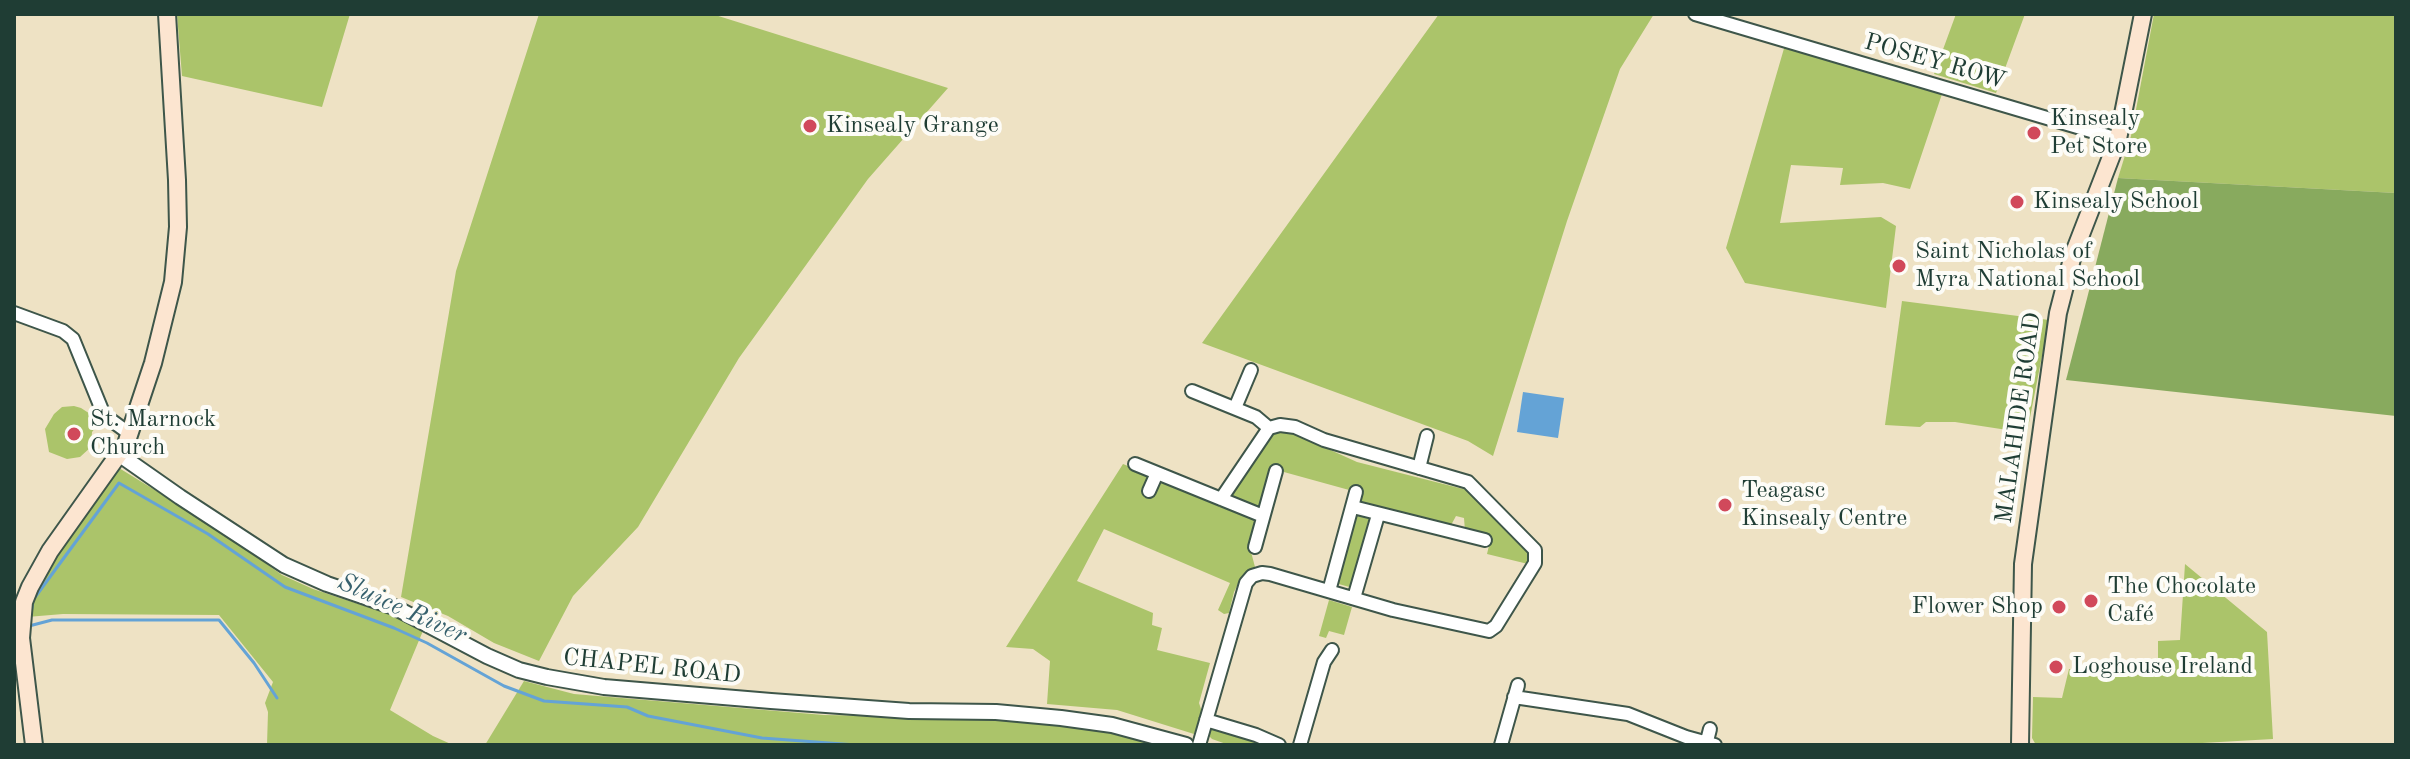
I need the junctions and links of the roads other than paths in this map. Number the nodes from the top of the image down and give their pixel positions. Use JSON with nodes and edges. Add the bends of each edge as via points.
{"nodes":[{"id":1,"x":167,"y":14,"type":"edge"},
{"id":2,"x":1695,"y":14,"type":"edge"},
{"id":3,"x":2143,"y":14,"type":"edge"},
{"id":4,"x":2118,"y":139,"type":"junction"},
{"id":5,"x":14,"y":313,"type":"edge"},
{"id":6,"x":1251,"y":370,"type":"dead end"},
{"id":7,"x":1192,"y":391,"type":"dead end"},
{"id":8,"x":1235,"y":408,"type":"junction"},
{"id":9,"x":1269,"y":428,"type":"junction"},
{"id":10,"x":130,"y":434,"type":"junction"},
{"id":11,"x":1427,"y":436,"type":"dead end"},
{"id":12,"x":120,"y":455,"type":"junction"},
{"id":13,"x":1135,"y":464,"type":"dead end"},
{"id":14,"x":1419,"y":468,"type":"junction"},
{"id":15,"x":1276,"y":471,"type":"dead end"},
{"id":16,"x":1157,"y":473,"type":"junction"},
{"id":17,"x":1149,"y":491,"type":"dead end"},
{"id":18,"x":1356,"y":492,"type":"dead end"},
{"id":19,"x":1221,"y":499,"type":"junction"},
{"id":20,"x":1353,"y":507,"type":"junction"},
{"id":21,"x":1378,"y":515,"type":"junction"},
{"id":22,"x":1263,"y":516,"type":"junction"},
{"id":23,"x":1460,"y":518,"type":"dead end"},
{"id":24,"x":1456,"y":533,"type":"junction"},
{"id":25,"x":1485,"y":540,"type":"dead end"},
{"id":26,"x":1255,"y":547,"type":"dead end"},
{"id":27,"x":1329,"y":591,"type":"junction"},
{"id":28,"x":1354,"y":598,"type":"junction"},
{"id":29,"x":1332,"y":650,"type":"dead end"},
{"id":30,"x":1206,"y":720,"type":"junction"},
{"id":31,"x":1709,"y":740,"type":"edge"},
{"id":32,"x":34,"y":745,"type":"edge"},
{"id":33,"x":1186,"y":745,"type":"edge"},
{"id":34,"x":1199,"y":745,"type":"edge"},
{"id":35,"x":1279,"y":745,"type":"edge"},
{"id":36,"x":1300,"y":745,"type":"edge"},
{"id":37,"x":1501,"y":745,"type":"edge"},
{"id":38,"x":2020,"y":745,"type":"edge"}],
"edges":[{"from":1,"to":10,"type":"main road","via":[[177,253],[154,360]]},
{"from":2,"to":4,"type":"street","name":"POSEY ROW"},
{"from":3,"to":4,"type":"main road","name":"MALAHIDE ROAD"},
{"from":4,"to":38,"type":"main road","name":"MALAHIDE ROAD","via":[[2073,255],[2055,330],[2023,564]]},
{"from":5,"to":10,"type":"street","via":[[73,339],[104,415]]},
{"from":6,"to":8,"type":"street"},
{"from":7,"to":8,"type":"street"},
{"from":8,"to":9,"type":"street"},
{"from":9,"to":14,"type":"street","via":[[1295,427]]},
{"from":9,"to":19,"type":"street"},
{"from":10,"to":12,"type":"main road"},
{"from":11,"to":14,"type":"street"},
{"from":12,"to":32,"type":"main road","via":[[30,587],[21,638]]},
{"from":12,"to":33,"type":"street","name":"CHAPEL ROAD","via":[[284,565],[394,607],[519,670],[604,687],[1061,718]]},
{"from":13,"to":16,"type":"street"},
{"from":14,"to":28,"type":"street","via":[[1468,482],[1535,550],[1535,563],[1489,631]]},
{"from":15,"to":22,"type":"street"},
{"from":16,"to":17,"type":"street"},
{"from":16,"to":19,"type":"street"},
{"from":18,"to":20,"type":"street"},
{"from":19,"to":22,"type":"street"},
{"from":20,"to":21,"type":"street"},
{"from":20,"to":27,"type":"street"},
{"from":21,"to":24,"type":"street"},
{"from":21,"to":28,"type":"street"},
{"from":22,"to":26,"type":"street"},
{"from":23,"to":24,"type":"street"},
{"from":24,"to":25,"type":"street"},
{"from":27,"to":28,"type":"street"},
{"from":27,"to":30,"type":"street","via":[[1270,574],[1252,576]]},
{"from":29,"to":36,"type":"street"},
{"from":30,"to":34,"type":"street"},
{"from":30,"to":35,"type":"street"},
{"from":31,"to":37,"type":"street","via":[[1686,737],[1628,714],[1516,691]]}]}
